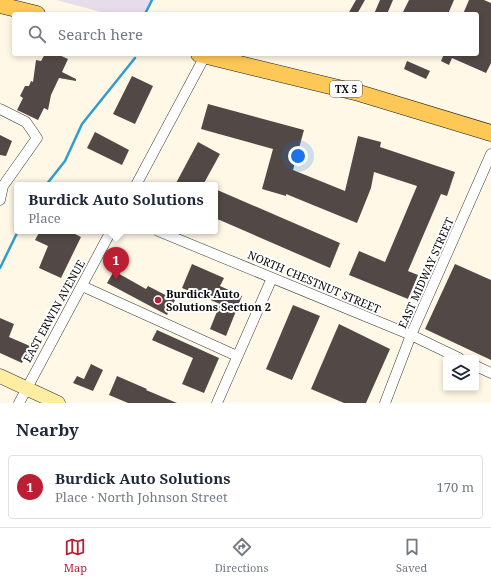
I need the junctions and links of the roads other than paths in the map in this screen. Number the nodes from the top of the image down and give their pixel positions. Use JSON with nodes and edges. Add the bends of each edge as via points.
{"nodes":[{"id":1,"x":0,"y":5,"type":"edge"},
{"id":2,"x":29,"y":12,"type":"edge"},
{"id":3,"x":201,"y":56,"type":"edge"},
{"id":4,"x":206,"y":56,"type":"edge"},
{"id":5,"x":0,"y":109,"type":"edge"},
{"id":6,"x":491,"y":133,"type":"edge"},
{"id":7,"x":491,"y":154,"type":"edge"},
{"id":8,"x":138,"y":182,"type":"edge"},
{"id":9,"x":2,"y":185,"type":"edge"},
{"id":10,"x":0,"y":200,"type":"edge"},
{"id":11,"x":109,"y":234,"type":"edge"},
{"id":12,"x":165,"y":234,"type":"edge"},
{"id":13,"x":272,"y":278,"type":"junction"},
{"id":14,"x":82,"y":286,"type":"junction"},
{"id":15,"x":412,"y":335,"type":"junction"},
{"id":16,"x":453,"y":355,"type":"edge"},
{"id":17,"x":237,"y":356,"type":"junction"},
{"id":18,"x":479,"y":367,"type":"edge"},
{"id":19,"x":491,"y":373,"type":"edge"},
{"id":20,"x":0,"y":376,"type":"edge"},
{"id":21,"x":26,"y":388,"type":"junction"},
{"id":22,"x":19,"y":403,"type":"edge"},
{"id":23,"x":58,"y":403,"type":"edge"},
{"id":24,"x":217,"y":403,"type":"edge"},
{"id":25,"x":385,"y":403,"type":"edge"}],
"edges":[{"from":1,"to":2,"type":"main road"},
{"from":3,"to":8,"type":"street"},
{"from":4,"to":6,"type":"main road","number":"TX 5","via":[[359,93]]},
{"from":5,"to":9,"type":"street","via":[[26,122],[37,138]]},
{"from":7,"to":15,"type":"street","name":"EAST MIDWAY STREET"},
{"from":9,"to":10,"type":"street"},
{"from":11,"to":14,"type":"street","name":"EAST ERWIN AVENUE"},
{"from":12,"to":13,"type":"street","name":"NORTH CHESTNUT STREET"},
{"from":13,"to":15,"type":"street","name":"NORTH CHESTNUT STREET"},
{"from":13,"to":17,"type":"street"},
{"from":14,"to":17,"type":"street"},
{"from":14,"to":21,"type":"street","name":"EAST ERWIN AVENUE"},
{"from":15,"to":16,"type":"street","name":"NORTH CHESTNUT STREET"},
{"from":15,"to":25,"type":"street","name":"EAST MIDWAY STREET"},
{"from":17,"to":24,"type":"street"},
{"from":18,"to":19,"type":"street"},
{"from":20,"to":21,"type":"street"},
{"from":21,"to":22,"type":"street","name":"EAST ERWIN AVENUE"},
{"from":21,"to":23,"type":"street"}]}
